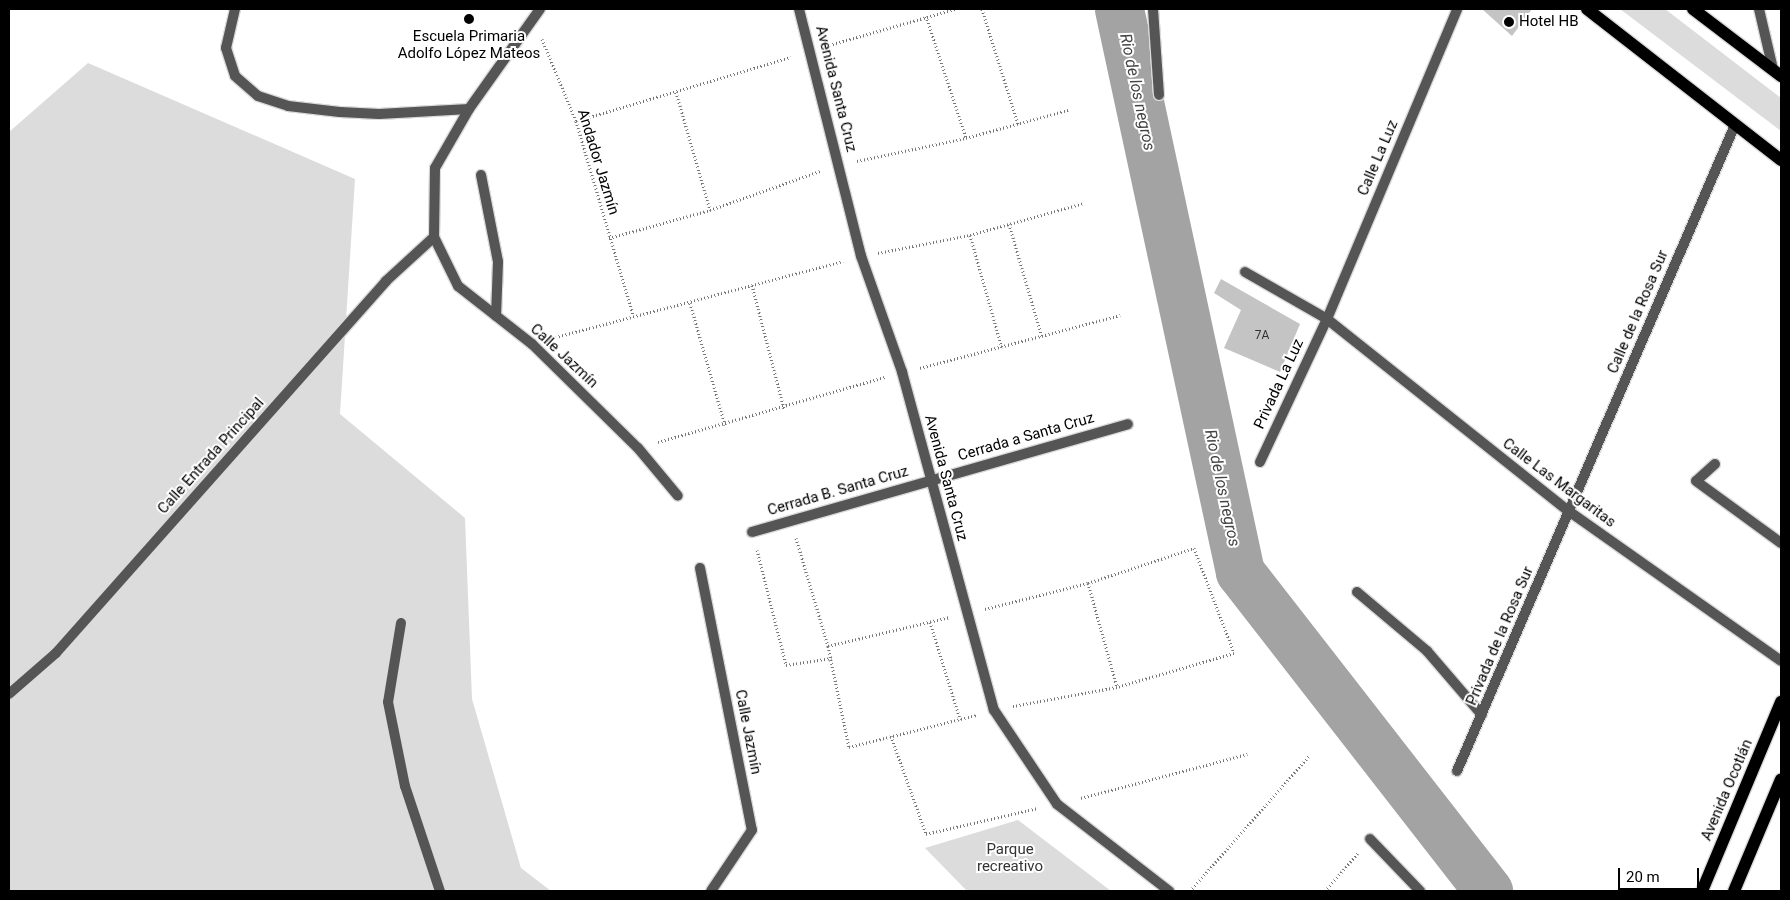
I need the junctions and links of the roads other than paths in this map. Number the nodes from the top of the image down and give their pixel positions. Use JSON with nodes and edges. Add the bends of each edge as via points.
{"nodes":[{"id":1,"x":235,"y":9,"type":"edge"},
{"id":2,"x":540,"y":9,"type":"edge"},
{"id":3,"x":799,"y":9,"type":"edge"},
{"id":4,"x":1153,"y":9,"type":"edge"},
{"id":5,"x":1457,"y":9,"type":"edge"},
{"id":6,"x":1587,"y":9,"type":"edge"},
{"id":7,"x":1693,"y":9,"type":"edge"},
{"id":8,"x":1759,"y":9,"type":"edge"},
{"id":9,"x":1777,"y":72,"type":"edge"},
{"id":10,"x":1159,"y":95,"type":"dead end"},
{"id":11,"x":469,"y":109,"type":"junction"},
{"id":12,"x":1735,"y":125,"type":"junction"},
{"id":13,"x":1781,"y":160,"type":"edge"},
{"id":14,"x":481,"y":175,"type":"dead end"},
{"id":15,"x":434,"y":237,"type":"junction"},
{"id":16,"x":1245,"y":272,"type":"dead end"},
{"id":17,"x":496,"y":316,"type":"junction"},
{"id":18,"x":1326,"y":318,"type":"junction"},
{"id":19,"x":1128,"y":424,"type":"dead end"},
{"id":20,"x":1260,"y":462,"type":"dead end"},
{"id":21,"x":1715,"y":464,"type":"dead end"},
{"id":22,"x":932,"y":479,"type":"junction"},
{"id":23,"x":678,"y":496,"type":"dead end"},
{"id":24,"x":1570,"y":512,"type":"junction"},
{"id":25,"x":752,"y":532,"type":"road end"},
{"id":26,"x":1781,"y":543,"type":"edge"},
{"id":27,"x":700,"y":568,"type":"dead end"},
{"id":28,"x":1358,"y":592,"type":"dead end"},
{"id":29,"x":401,"y":623,"type":"dead end"},
{"id":30,"x":1781,"y":661,"type":"edge"},
{"id":31,"x":9,"y":694,"type":"edge"},
{"id":32,"x":1781,"y":702,"type":"edge"},
{"id":33,"x":1482,"y":715,"type":"junction"},
{"id":34,"x":1457,"y":771,"type":"dead end"},
{"id":35,"x":1781,"y":780,"type":"edge"},
{"id":36,"x":1370,"y":839,"type":"road end"},
{"id":37,"x":440,"y":891,"type":"edge"},
{"id":38,"x":711,"y":891,"type":"edge"},
{"id":39,"x":1169,"y":891,"type":"edge"},
{"id":40,"x":1420,"y":891,"type":"edge"},
{"id":41,"x":1702,"y":891,"type":"edge"},
{"id":42,"x":1734,"y":891,"type":"edge"}],
"edges":[{"from":1,"to":11,"type":"street","via":[[226,48],[235,76],[258,96],[288,106],[340,112],[379,114]]},
{"from":2,"to":11,"type":"street"},
{"from":3,"to":22,"type":"street","name":"Avenida Santa Cruz","via":[[812,50],[861,256],[902,372]]},
{"from":4,"to":10,"type":"street"},
{"from":5,"to":18,"type":"street","name":"Calle La Luz"},
{"from":6,"to":12,"type":"main road"},
{"from":7,"to":9,"type":"main road"},
{"from":8,"to":9,"type":"street"},
{"from":11,"to":15,"type":"street","via":[[435,168]]},
{"from":12,"to":13,"type":"main road"},
{"from":12,"to":24,"type":"street","name":"Calle de la Rosa Sur"},
{"from":14,"to":17,"type":"street","via":[[498,262]]},
{"from":15,"to":17,"type":"street","name":"Calle Jazmín","via":[[458,286]]},
{"from":15,"to":31,"type":"street","name":"Calle Entrada Principal","via":[[386,282],[56,653]]},
{"from":16,"to":18,"type":"street","name":"Calle Las Margaritas"},
{"from":17,"to":23,"type":"street","name":"Calle Jazmín","via":[[532,344],[638,448]]},
{"from":18,"to":20,"type":"street","name":"Privada La Luz"},
{"from":18,"to":24,"type":"street","name":"Calle Las Margaritas"},
{"from":19,"to":22,"type":"street","name":"Cerrada a Santa Cruz"},
{"from":21,"to":26,"type":"street","via":[[1696,481]]},
{"from":22,"to":25,"type":"street","name":"Cerrada B. Santa Cruz"},
{"from":22,"to":39,"type":"street","name":"Avenida Santa Cruz","via":[[994,710],[1057,804]]},
{"from":24,"to":30,"type":"street","name":"Calle Las Margaritas"},
{"from":24,"to":33,"type":"street","name":"Privada de la Rosa Sur"},
{"from":27,"to":38,"type":"street","name":"Calle Jazmín","via":[[752,830]]},
{"from":28,"to":33,"type":"street","via":[[1427,651]]},
{"from":29,"to":37,"type":"street","via":[[388,702],[405,786]]},
{"from":32,"to":41,"type":"main road","name":"Avenida Ocotlán"},
{"from":33,"to":34,"type":"street","name":"Privada de la Rosa Sur"},
{"from":35,"to":42,"type":"main road"},
{"from":36,"to":40,"type":"street"}]}
